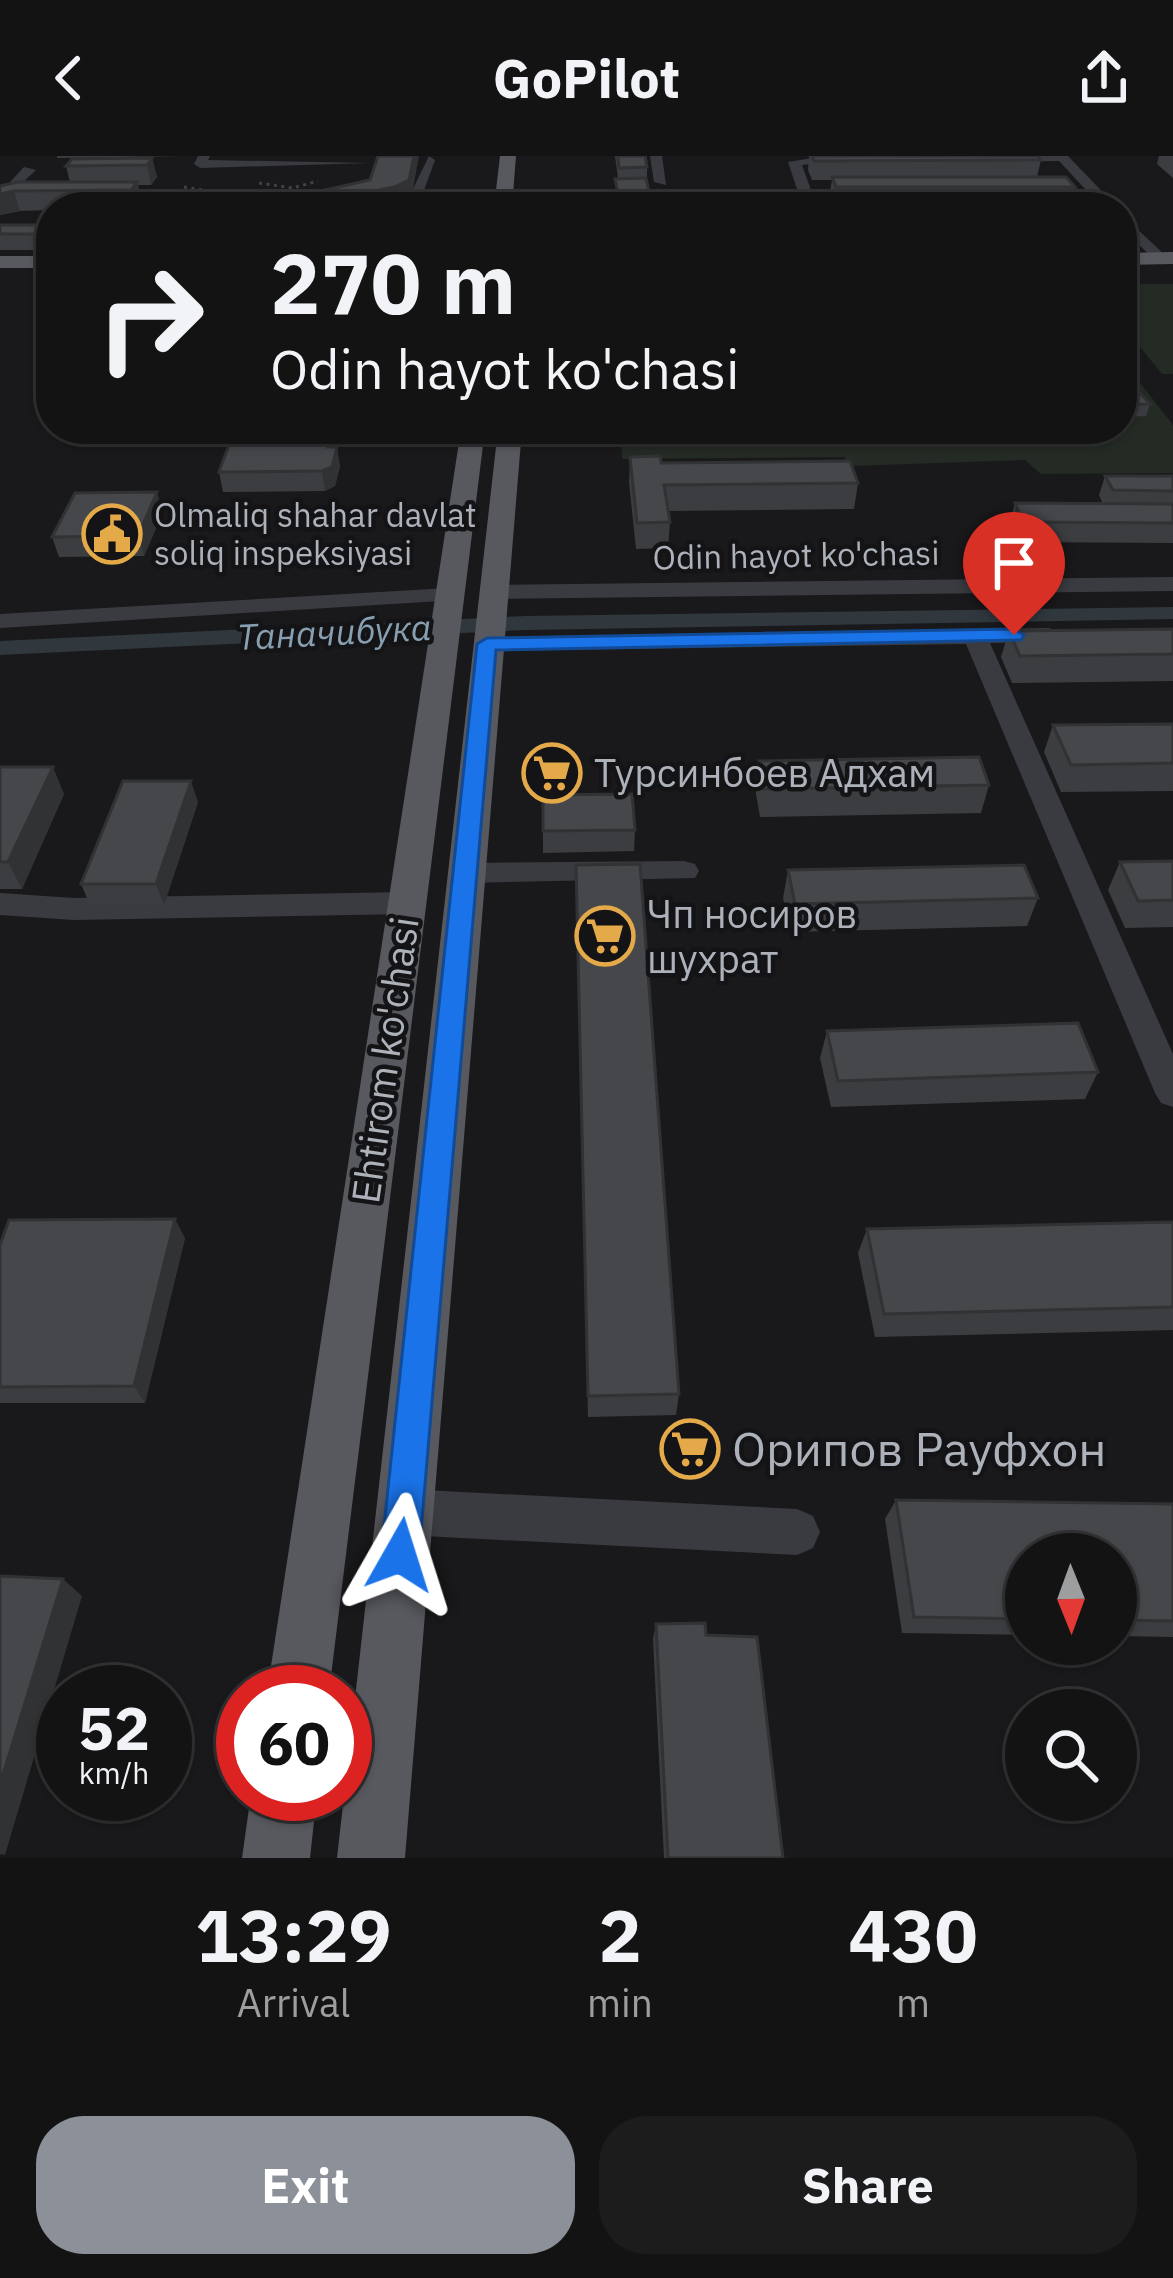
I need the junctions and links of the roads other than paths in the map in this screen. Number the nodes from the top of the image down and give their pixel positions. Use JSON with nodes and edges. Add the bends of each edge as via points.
{"nodes":[{"id":1,"x":508,"y":156,"type":"edge"},
{"id":2,"x":656,"y":156,"type":"edge"},
{"id":3,"x":855,"y":157,"type":"edge"},
{"id":4,"x":1061,"y":157,"type":"edge"},
{"id":5,"x":878,"y":158,"type":"edge"},
{"id":6,"x":970,"y":158,"type":"edge"},
{"id":7,"x":202,"y":160,"type":"edge"},
{"id":8,"x":429,"y":160,"type":"dead end"},
{"id":9,"x":364,"y":164,"type":"dead end"},
{"id":10,"x":29,"y":170,"type":"dead end"},
{"id":11,"x":254,"y":179,"type":"road end"},
{"id":12,"x":661,"y":182,"type":"dead end"},
{"id":13,"x":420,"y":192,"type":"edge"},
{"id":14,"x":504,"y":192,"type":"edge"},
{"id":15,"x":805,"y":192,"type":"edge"},
{"id":16,"x":1095,"y":192,"type":"edge"},
{"id":17,"x":25,"y":196,"type":"edge"},
{"id":18,"x":3,"y":198,"type":"edge"},
{"id":19,"x":1137,"y":232,"type":"edge"},
{"id":20,"x":1167,"y":259,"type":"edge"},
{"id":21,"x":0,"y":262,"type":"edge"},
{"id":22,"x":36,"y":262,"type":"edge"},
{"id":23,"x":472,"y":444,"type":"edge"},
{"id":24,"x":508,"y":444,"type":"edge"},
{"id":25,"x":1173,"y":584,"type":"edge"},
{"id":26,"x":492,"y":592,"type":"junction"},
{"id":27,"x":0,"y":621,"type":"edge"},
{"id":28,"x":457,"y":622,"type":"junction"},
{"id":29,"x":1085,"y":634,"type":"edge"},
{"id":30,"x":975,"y":636,"type":"junction"},
{"id":31,"x":684,"y":871,"type":"dead end"},
{"id":32,"x":465,"y":872,"type":"junction"},
{"id":33,"x":406,"y":903,"type":"junction"},
{"id":34,"x":0,"y":904,"type":"edge"},
{"id":35,"x":1173,"y":1093,"type":"edge"},
{"id":36,"x":404,"y":1512,"type":"junction"},
{"id":37,"x":797,"y":1532,"type":"dead end"},
{"id":38,"x":302,"y":1665,"type":"edge"},
{"id":39,"x":281,"y":1821,"type":"edge"},
{"id":40,"x":276,"y":1858,"type":"edge"},
{"id":41,"x":371,"y":1858,"type":"edge"}],
"edges":[{"from":1,"to":14,"type":"main road"},
{"from":2,"to":12,"type":"street"},
{"from":3,"to":5,"type":"street"},
{"from":3,"to":15,"type":"street","via":[[794,162]]},
{"from":4,"to":6,"type":"street"},
{"from":4,"to":16,"type":"street"},
{"from":7,"to":9,"type":"street"},
{"from":7,"to":11,"type":"street","via":[[181,177]]},
{"from":8,"to":13,"type":"street"},
{"from":10,"to":18,"type":"street"},
{"from":17,"to":18,"type":"street"},
{"from":19,"to":20,"type":"street"},
{"from":21,"to":22,"type":"main road"},
{"from":23,"to":28,"type":"main road","name":"Ehtirom ko'chasi"},
{"from":24,"to":26,"type":"main road","name":"Ehtirom ko'chasi"},
{"from":25,"to":26,"type":"street","name":"Odin hayot ko'chasi"},
{"from":26,"to":28,"type":"main road","name":"Ehtirom ko'chasi"},
{"from":27,"to":28,"type":"street"},
{"from":28,"to":30,"type":"street"},
{"from":28,"to":32,"type":"main road","name":"Ehtirom ko'chasi"},
{"from":28,"to":33,"type":"main road","name":"Ehtirom ko'chasi"},
{"from":29,"to":30,"type":"street"},
{"from":30,"to":35,"type":"street"},
{"from":31,"to":32,"type":"street"},
{"from":32,"to":36,"type":"main road","name":"Ehtirom ko'chasi"},
{"from":33,"to":34,"type":"street"},
{"from":33,"to":38,"type":"main road","name":"Ehtirom ko'chasi"},
{"from":36,"to":37,"type":"street"},
{"from":36,"to":41,"type":"main road","name":"Ehtirom ko'chasi"},
{"from":39,"to":40,"type":"main road"}]}
